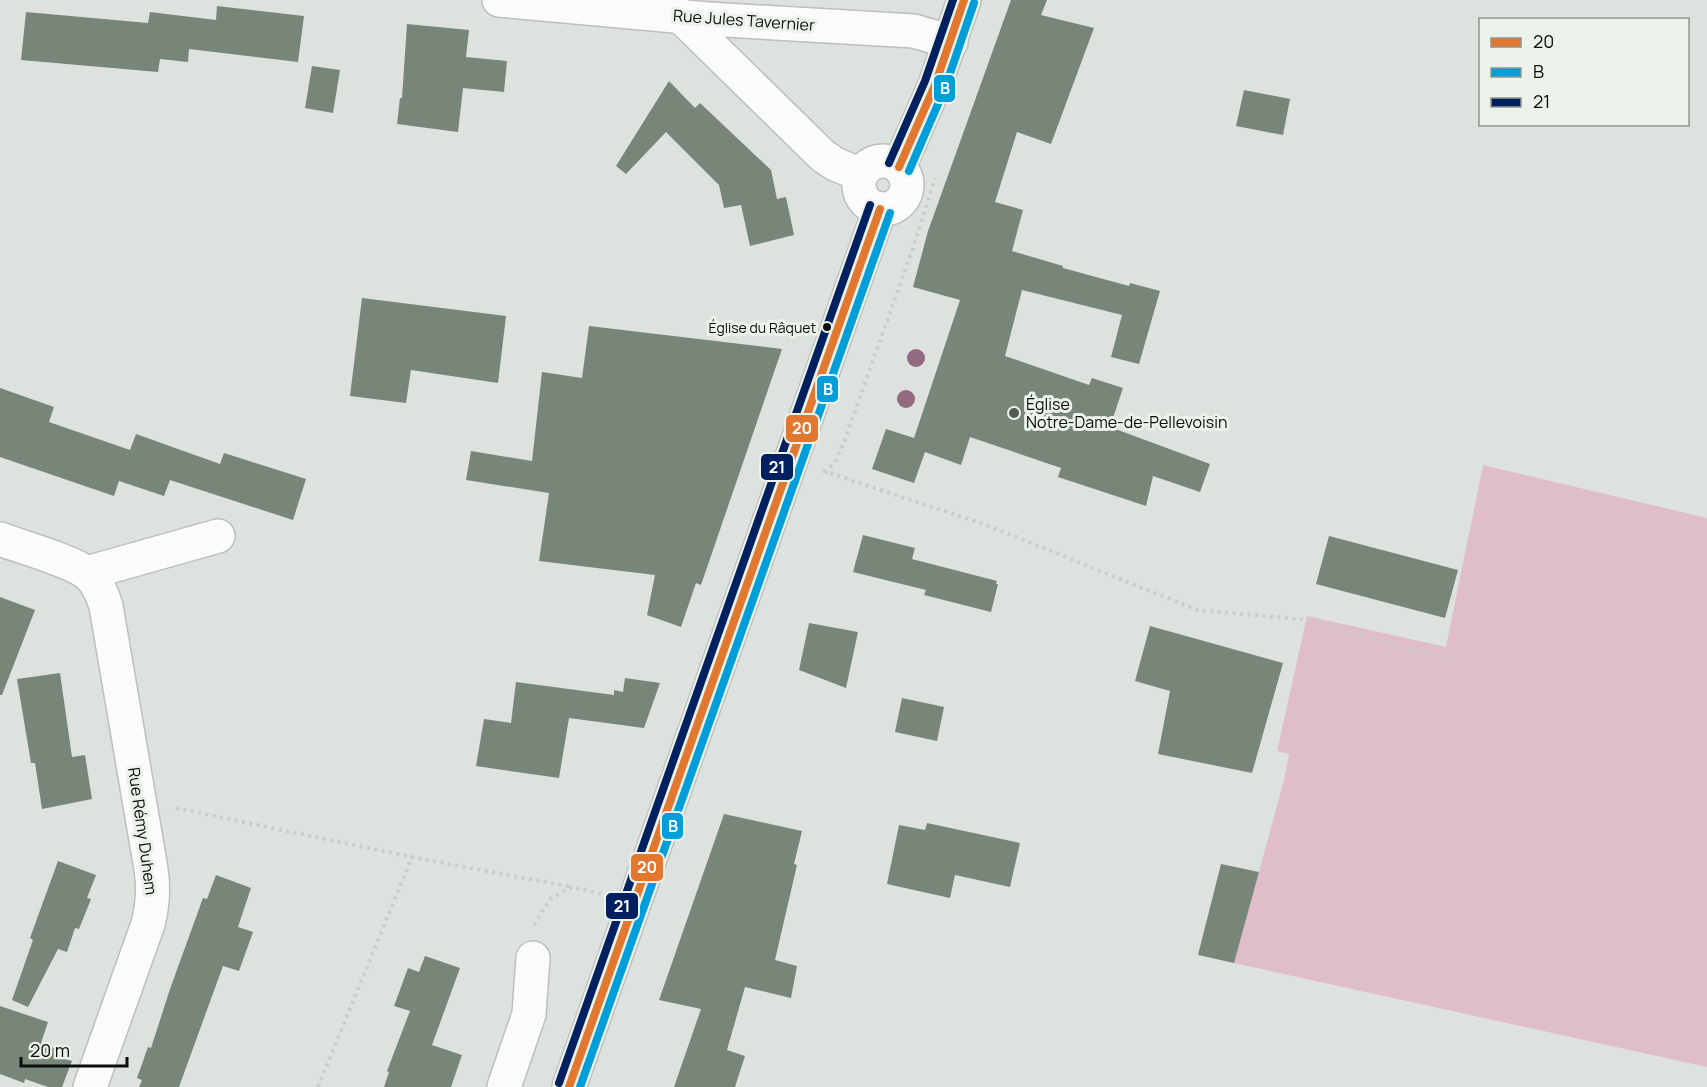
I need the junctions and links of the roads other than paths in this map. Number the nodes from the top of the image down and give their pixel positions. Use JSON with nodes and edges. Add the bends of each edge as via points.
{"nodes":[{"id":1,"x":499,"y":0,"type":"edge"},
{"id":2,"x":964,"y":0,"type":"edge"},
{"id":3,"x":673,"y":8,"type":"edge"},
{"id":4,"x":951,"y":42,"type":"junction"},
{"id":5,"x":899,"y":167,"type":"junction"},
{"id":6,"x":861,"y":175,"type":"junction"},
{"id":7,"x":880,"y":209,"type":"junction"},
{"id":8,"x":218,"y":536,"type":"dead end"},
{"id":9,"x":0,"y":539,"type":"edge"},
{"id":10,"x":87,"y":573,"type":"junction"},
{"id":11,"x":533,"y":958,"type":"road end"},
{"id":12,"x":90,"y":1087,"type":"edge"},
{"id":13,"x":504,"y":1087,"type":"edge"},
{"id":14,"x":569,"y":1087,"type":"edge"}],
"edges":[{"from":1,"to":3,"type":"street","name":"Rue Jules Tavernier"},
{"from":2,"to":4,"type":"street"},
{"from":3,"to":4,"type":"street","name":"Rue Jules Tavernier","via":[[914,31]]},
{"from":3,"to":6,"type":"street","via":[[823,156]]},
{"from":4,"to":5,"type":"street"},
{"from":5,"to":6,"type":"street","via":[[887,161],[878,162]]},
{"from":5,"to":7,"type":"street","via":[[907,177],[905,197],[896,206]]},
{"from":6,"to":7,"type":"street","via":[[862,197]]},
{"from":7,"to":14,"type":"street"},
{"from":8,"to":10,"type":"street"},
{"from":9,"to":10,"type":"street"},
{"from":10,"to":12,"type":"street","name":"Rue Rémy Duhem","via":[[106,606],[154,888],[148,924]]},
{"from":11,"to":13,"type":"street","via":[[529,1014]]}]}
